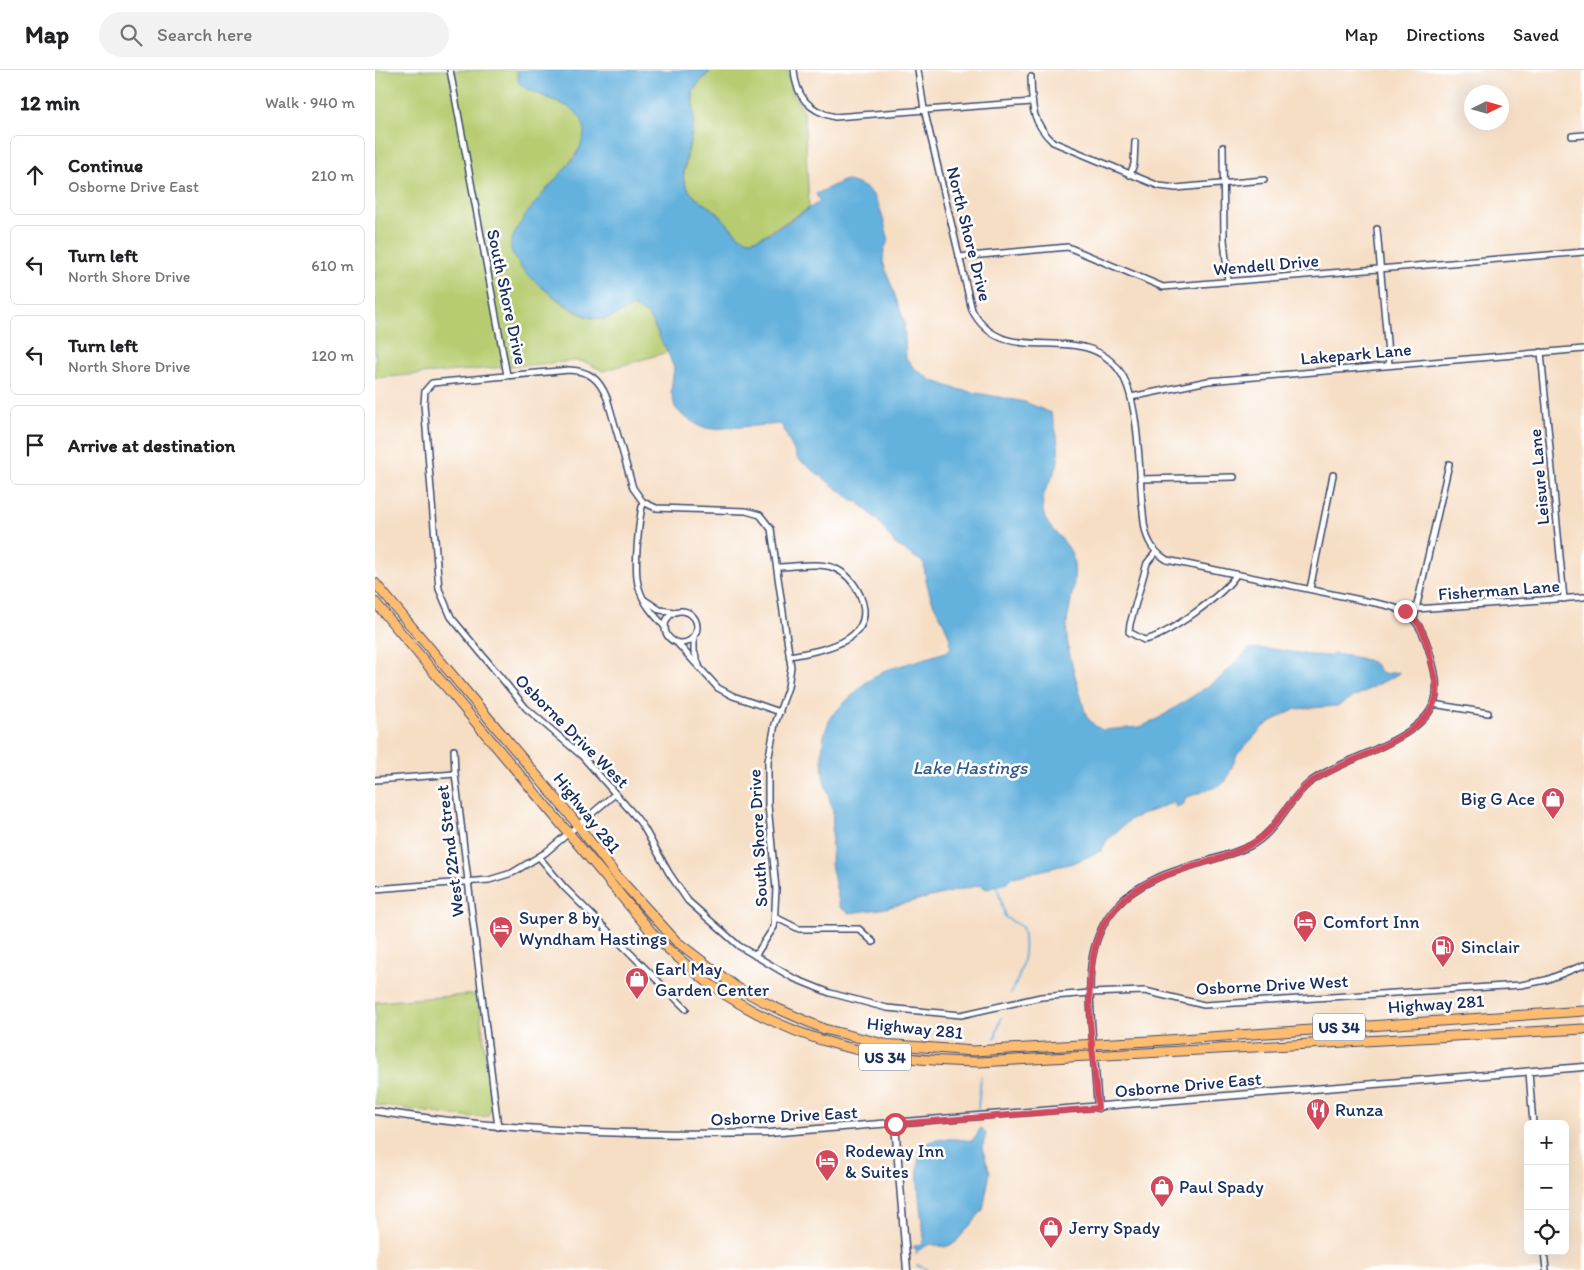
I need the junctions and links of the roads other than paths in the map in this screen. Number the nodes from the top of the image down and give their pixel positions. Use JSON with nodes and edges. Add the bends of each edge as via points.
{"nodes":[{"id":1,"x":450,"y":70,"type":"edge"},
{"id":2,"x":794,"y":70,"type":"edge"},
{"id":3,"x":918,"y":70,"type":"edge"},
{"id":4,"x":1031,"y":77,"type":"dead end"},
{"id":5,"x":1032,"y":102,"type":"junction"},
{"id":6,"x":924,"y":109,"type":"junction"},
{"id":7,"x":1584,"y":135,"type":"edge"},
{"id":8,"x":1571,"y":136,"type":"dead end"},
{"id":9,"x":1135,"y":142,"type":"dead end"},
{"id":10,"x":1223,"y":147,"type":"dead end"},
{"id":11,"x":1130,"y":175,"type":"junction"},
{"id":12,"x":1264,"y":180,"type":"dead end"},
{"id":13,"x":1224,"y":184,"type":"junction"},
{"id":14,"x":1377,"y":228,"type":"dead end"},
{"id":15,"x":1584,"y":252,"type":"edge"},
{"id":16,"x":959,"y":257,"type":"junction"},
{"id":17,"x":1380,"y":270,"type":"junction"},
{"id":18,"x":1227,"y":282,"type":"junction"},
{"id":19,"x":1584,"y":349,"type":"edge"},
{"id":20,"x":1541,"y":352,"type":"junction"},
{"id":21,"x":1389,"y":365,"type":"junction"},
{"id":22,"x":507,"y":375,"type":"junction"},
{"id":23,"x":1131,"y":397,"type":"junction"},
{"id":24,"x":1449,"y":464,"type":"dead end"},
{"id":25,"x":1333,"y":475,"type":"dead end"},
{"id":26,"x":1234,"y":477,"type":"dead end"},
{"id":27,"x":1140,"y":479,"type":"junction"},
{"id":28,"x":643,"y":502,"type":"junction"},
{"id":29,"x":1156,"y":552,"type":"junction"},
{"id":30,"x":777,"y":567,"type":"junction"},
{"id":31,"x":1237,"y":575,"type":"junction"},
{"id":32,"x":375,"y":582,"type":"edge"},
{"id":33,"x":1310,"y":589,"type":"junction"},
{"id":34,"x":1584,"y":597,"type":"edge"},
{"id":35,"x":1564,"y":599,"type":"junction"},
{"id":36,"x":645,"y":600,"type":"junction"},
{"id":37,"x":375,"y":602,"type":"edge"},
{"id":38,"x":1416,"y":609,"type":"junction"},
{"id":39,"x":675,"y":612,"type":"junction"},
{"id":40,"x":1414,"y":618,"type":"junction"},
{"id":41,"x":665,"y":627,"type":"junction"},
{"id":42,"x":694,"y":638,"type":"junction"},
{"id":43,"x":678,"y":644,"type":"junction"},
{"id":44,"x":790,"y":656,"type":"junction"},
{"id":45,"x":699,"y":666,"type":"junction"},
{"id":46,"x":1433,"y":704,"type":"junction"},
{"id":47,"x":780,"y":712,"type":"junction"},
{"id":48,"x":1488,"y":713,"type":"dead end"},
{"id":49,"x":454,"y":750,"type":"dead end"},
{"id":50,"x":455,"y":774,"type":"junction"},
{"id":51,"x":375,"y":780,"type":"edge"},
{"id":52,"x":615,"y":794,"type":"junction"},
{"id":53,"x":577,"y":825,"type":"junction"},
{"id":54,"x":569,"y":832,"type":"junction"},
{"id":55,"x":539,"y":856,"type":"junction"},
{"id":56,"x":468,"y":882,"type":"junction"},
{"id":57,"x":375,"y":889,"type":"edge"},
{"id":58,"x":775,"y":917,"type":"junction"},
{"id":59,"x":873,"y":942,"type":"dead end"},
{"id":60,"x":755,"y":956,"type":"junction"},
{"id":61,"x":1584,"y":965,"type":"edge"},
{"id":62,"x":1089,"y":993,"type":"junction"},
{"id":63,"x":686,"y":1009,"type":"dead end"},
{"id":64,"x":1584,"y":1011,"type":"edge"},
{"id":65,"x":1584,"y":1029,"type":"edge"},
{"id":66,"x":1093,"y":1044,"type":"junction"},
{"id":67,"x":1094,"y":1056,"type":"junction"},
{"id":68,"x":1584,"y":1067,"type":"edge"},
{"id":69,"x":1529,"y":1072,"type":"junction"},
{"id":70,"x":1098,"y":1108,"type":"junction"},
{"id":71,"x":375,"y":1111,"type":"edge"},
{"id":72,"x":1533,"y":1120,"type":"edge"},
{"id":73,"x":895,"y":1124,"type":"junction"},
{"id":74,"x":498,"y":1127,"type":"junction"},
{"id":75,"x":1544,"y":1255,"type":"edge"},
{"id":76,"x":907,"y":1270,"type":"edge"},
{"id":77,"x":1546,"y":1270,"type":"edge"}],
"edges":[{"from":1,"to":22,"type":"street","name":"South Shore Drive"},
{"from":2,"to":6,"type":"street","via":[[803,100],[810,108],[827,115],[844,117]]},
{"from":3,"to":6,"type":"street","name":"North Shore Drive"},
{"from":4,"to":5,"type":"street"},
{"from":5,"to":6,"type":"street"},
{"from":5,"to":11,"type":"street","via":[[1034,117],[1053,142]]},
{"from":6,"to":16,"type":"street","name":"North Shore Drive"},
{"from":7,"to":8,"type":"street"},
{"from":9,"to":11,"type":"street"},
{"from":10,"to":13,"type":"street"},
{"from":11,"to":13,"type":"street","via":[[1148,184],[1176,188]]},
{"from":12,"to":13,"type":"street"},
{"from":13,"to":18,"type":"street"},
{"from":14,"to":17,"type":"street"},
{"from":15,"to":17,"type":"street","name":"Wendell Drive"},
{"from":16,"to":18,"type":"street","name":"Wendell Drive","via":[[1068,246],[1163,287]]},
{"from":16,"to":23,"type":"street","name":"North Shore Drive","via":[[972,310],[991,334],[1011,342],[1087,347],[1121,373]]},
{"from":17,"to":18,"type":"street","name":"Wendell Drive"},
{"from":17,"to":21,"type":"street"},
{"from":19,"to":20,"type":"street","name":"Lakepark Lane"},
{"from":20,"to":21,"type":"street","name":"Lakepark Lane"},
{"from":20,"to":35,"type":"street","name":"Leisure Lane"},
{"from":21,"to":23,"type":"street","name":"Lakepark Lane","via":[[1208,381]]},
{"from":22,"to":28,"type":"street","name":"South Shore Drive","via":[[578,370],[595,378],[607,398],[633,488]]},
{"from":22,"to":52,"type":"street","name":"Osborne Drive West","via":[[432,382],[425,391],[423,402],[439,589],[447,610],[462,632],[526,708],[582,756]]},
{"from":23,"to":27,"type":"street","name":"North Shore Drive"},
{"from":24,"to":38,"type":"street"},
{"from":25,"to":33,"type":"street"},
{"from":26,"to":27,"type":"street"},
{"from":27,"to":29,"type":"street","name":"North Shore Drive","via":[[1145,531]]},
{"from":28,"to":30,"type":"street","name":"South Shore Drive","via":[[656,508],[746,511],[760,515],[771,528]]},
{"from":28,"to":36,"type":"street","via":[[639,516],[637,577]]},
{"from":29,"to":31,"type":"street","via":[[1167,560]]},
{"from":29,"to":31,"type":"street","via":[[1147,563],[1130,624],[1129,632],[1144,640],[1163,634],[1229,585]]},
{"from":30,"to":44,"type":"street","name":"South Shore Drive"},
{"from":30,"to":44,"type":"street","via":[[832,568],[848,577],[863,602],[862,622],[849,638],[829,649]]},
{"from":31,"to":33,"type":"street"},
{"from":32,"to":53,"type":"highway","name":"Highway 281","number":"US 34"},
{"from":33,"to":40,"type":"street","via":[[1397,607]]},
{"from":34,"to":35,"type":"street","name":"Fisherman Lane"},
{"from":35,"to":38,"type":"street","name":"Fisherman Lane"},
{"from":36,"to":39,"type":"street","via":[[660,610]]},
{"from":36,"to":41,"type":"street"},
{"from":37,"to":54,"type":"highway","name":"Highway 281","number":"US 34"},
{"from":38,"to":40,"type":"street"},
{"from":39,"to":41,"type":"street","via":[[667,619]]},
{"from":39,"to":42,"type":"street","via":[[685,611],[693,616],[698,628]]},
{"from":40,"to":46,"type":"street","via":[[1425,637],[1436,679]]},
{"from":41,"to":43,"type":"street","via":[[669,638]]},
{"from":42,"to":43,"type":"street"},
{"from":42,"to":45,"type":"street"},
{"from":43,"to":45,"type":"street"},
{"from":44,"to":47,"type":"street","name":"South Shore Drive","via":[[790,678]]},
{"from":45,"to":47,"type":"street","via":[[726,693]]},
{"from":46,"to":48,"type":"street"},
{"from":46,"to":62,"type":"street","via":[[1414,728],[1310,782],[1260,839],[1133,890],[1107,918],[1095,941]]},
{"from":47,"to":58,"type":"street","name":"South Shore Drive","via":[[768,761]]},
{"from":49,"to":50,"type":"street","name":"West 22nd Street"},
{"from":50,"to":51,"type":"street"},
{"from":50,"to":56,"type":"street","name":"West 22nd Street"},
{"from":52,"to":53,"type":"street"},
{"from":52,"to":60,"type":"street","name":"Osborne Drive West","via":[[645,828],[669,874],[688,900],[719,930]]},
{"from":53,"to":54,"type":"street"},
{"from":53,"to":66,"type":"highway","name":"Highway 281","number":"US 34","via":[[616,875],[676,941],[737,987],[799,1019],[884,1044],[930,1048],[973,1051]]},
{"from":54,"to":55,"type":"street"},
{"from":54,"to":67,"type":"highway","name":"Highway 281","number":"US 34","via":[[659,941],[710,984],[780,1024],[833,1044],[901,1059],[979,1062]]},
{"from":55,"to":56,"type":"street","via":[[524,867],[500,877]]},
{"from":55,"to":63,"type":"street","via":[[564,887]]},
{"from":56,"to":57,"type":"street"},
{"from":56,"to":74,"type":"street","name":"West 22nd Street"},
{"from":58,"to":59,"type":"street","via":[[799,929],[859,929]]},
{"from":58,"to":60,"type":"street","name":"South Shore Drive","via":[[774,927]]},
{"from":60,"to":62,"type":"street","name":"Osborne Drive West","via":[[793,978],[830,993],[919,1013],[961,1015],[1041,997]]},
{"from":61,"to":62,"type":"street","name":"Osborne Drive West","via":[[1546,980],[1521,985],[1203,1005],[1145,991]]},
{"from":62,"to":66,"type":"street"},
{"from":64,"to":66,"type":"highway","name":"Highway 281","number":"US 34"},
{"from":65,"to":67,"type":"highway","name":"Highway 281","number":"US 34"},
{"from":66,"to":67,"type":"street"},
{"from":67,"to":70,"type":"street"},
{"from":68,"to":69,"type":"street","name":"Osborne Drive East"},
{"from":69,"to":70,"type":"street","name":"Osborne Drive East"},
{"from":69,"to":72,"type":"street"},
{"from":70,"to":73,"type":"street","name":"Osborne Drive East"},
{"from":71,"to":74,"type":"street","name":"Osborne Drive East"},
{"from":73,"to":74,"type":"street","name":"Osborne Drive East","via":[[808,1132],[704,1134]]},
{"from":73,"to":76,"type":"street"},
{"from":75,"to":77,"type":"street"}]}
